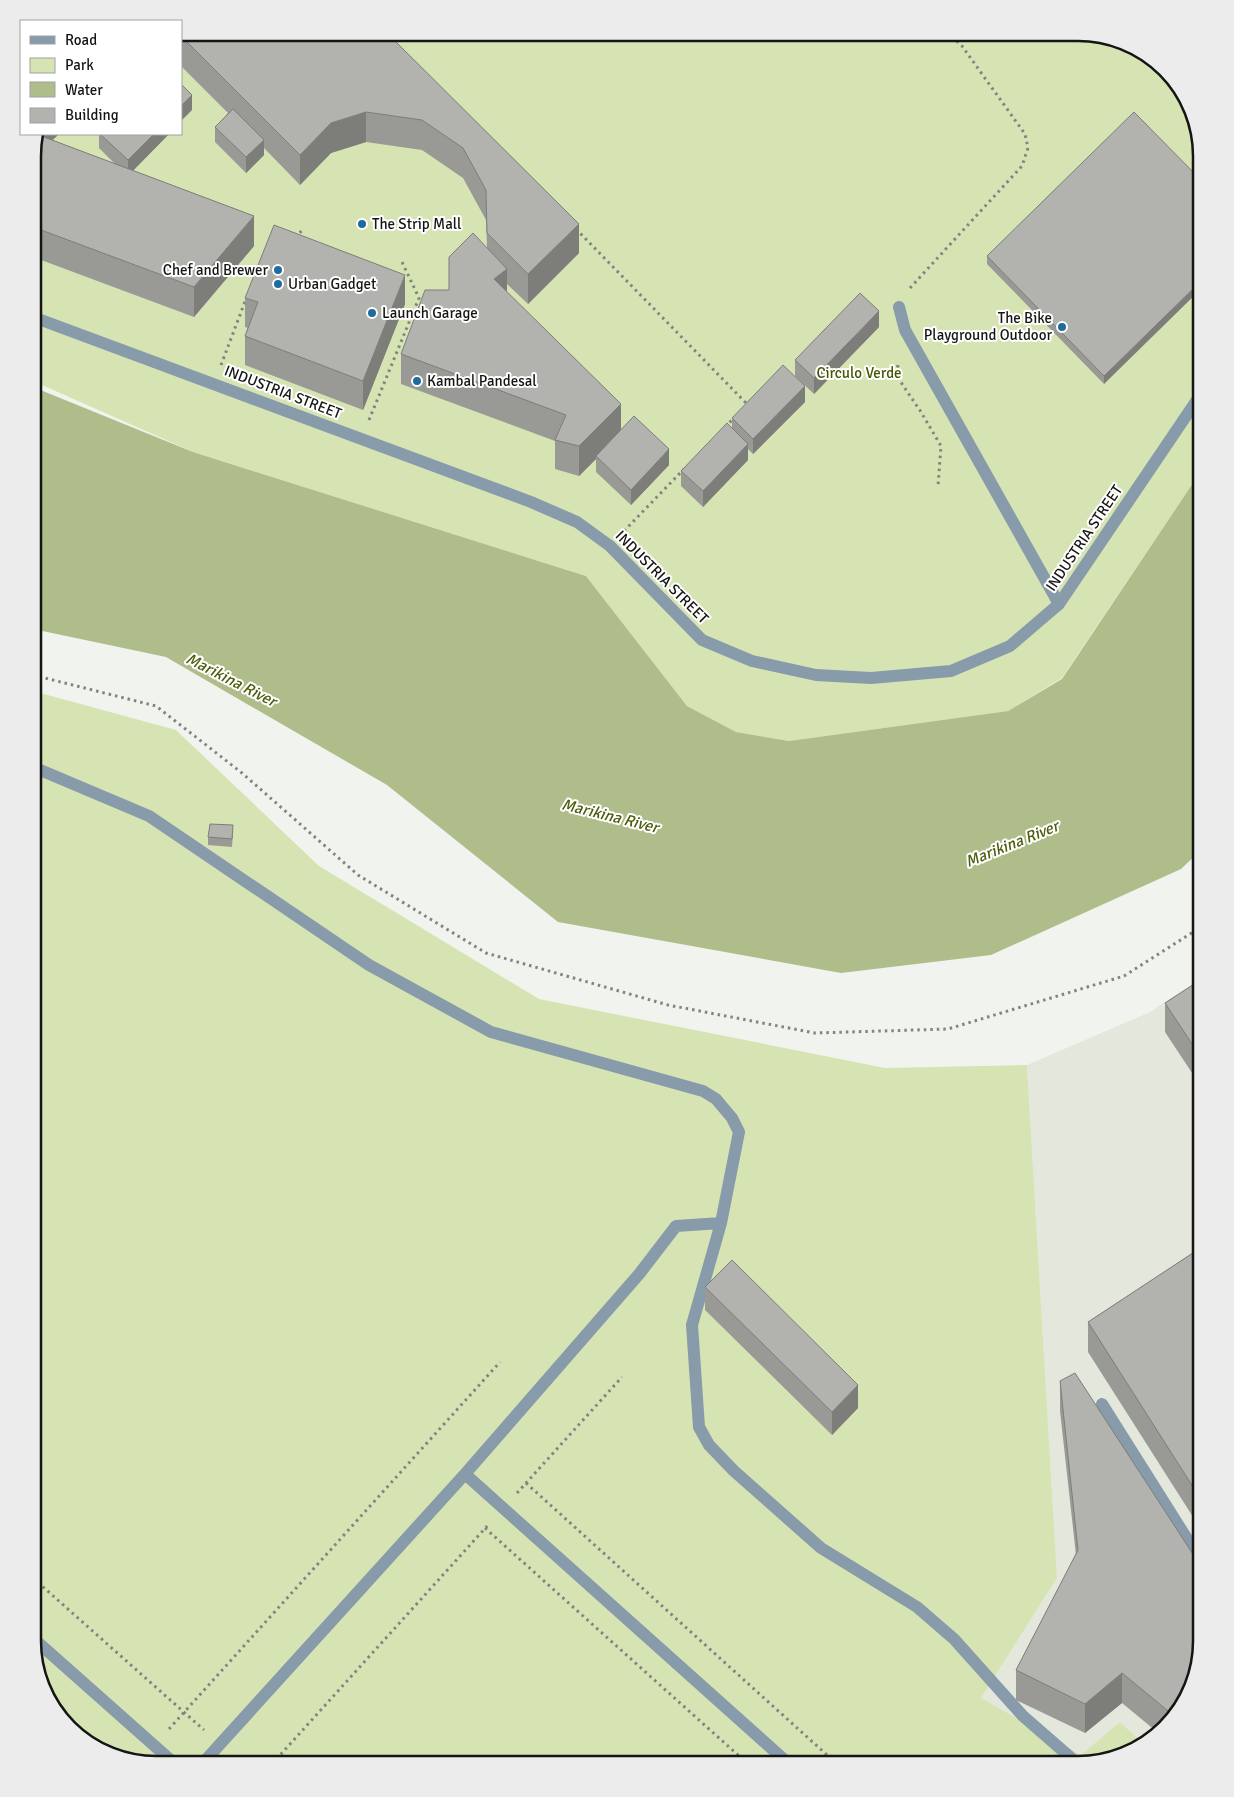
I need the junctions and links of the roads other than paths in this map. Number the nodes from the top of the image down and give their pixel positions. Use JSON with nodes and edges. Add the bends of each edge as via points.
{"nodes":[{"id":1,"x":899,"y":307,"type":"road end"},
{"id":2,"x":41,"y":320,"type":"edge"},
{"id":3,"x":1193,"y":407,"type":"edge"},
{"id":4,"x":1059,"y":604,"type":"junction"},
{"id":5,"x":41,"y":770,"type":"edge"},
{"id":6,"x":721,"y":1223,"type":"junction"},
{"id":7,"x":1102,"y":1404,"type":"dead end"},
{"id":8,"x":466,"y":1474,"type":"junction"},
{"id":9,"x":1193,"y":1547,"type":"edge"},
{"id":10,"x":41,"y":1646,"type":"edge"},
{"id":11,"x":166,"y":1756,"type":"edge"},
{"id":12,"x":209,"y":1756,"type":"edge"},
{"id":13,"x":780,"y":1756,"type":"edge"},
{"id":14,"x":1069,"y":1756,"type":"edge"}],
"edges":[{"from":1,"to":4,"type":"street","via":[[905,330]]},
{"from":2,"to":4,"type":"street","name":"INDUSTRIA STREET","via":[[577,522],[610,546],[702,640],[752,661],[816,674],[871,678],[951,672],[1010,646]]},
{"from":3,"to":4,"type":"street","name":"INDUSTRIA STREET"},
{"from":5,"to":6,"type":"street","via":[[149,816],[369,965],[491,1032],[703,1091],[716,1099],[739,1132]]},
{"from":6,"to":8,"type":"street","via":[[676,1226],[640,1273]]},
{"from":6,"to":14,"type":"street","via":[[692,1325],[699,1427],[709,1445],[821,1548],[917,1607],[954,1639],[1023,1716]]},
{"from":7,"to":9,"type":"street"},
{"from":8,"to":12,"type":"street"},
{"from":8,"to":13,"type":"street"},
{"from":10,"to":11,"type":"street"}]}
